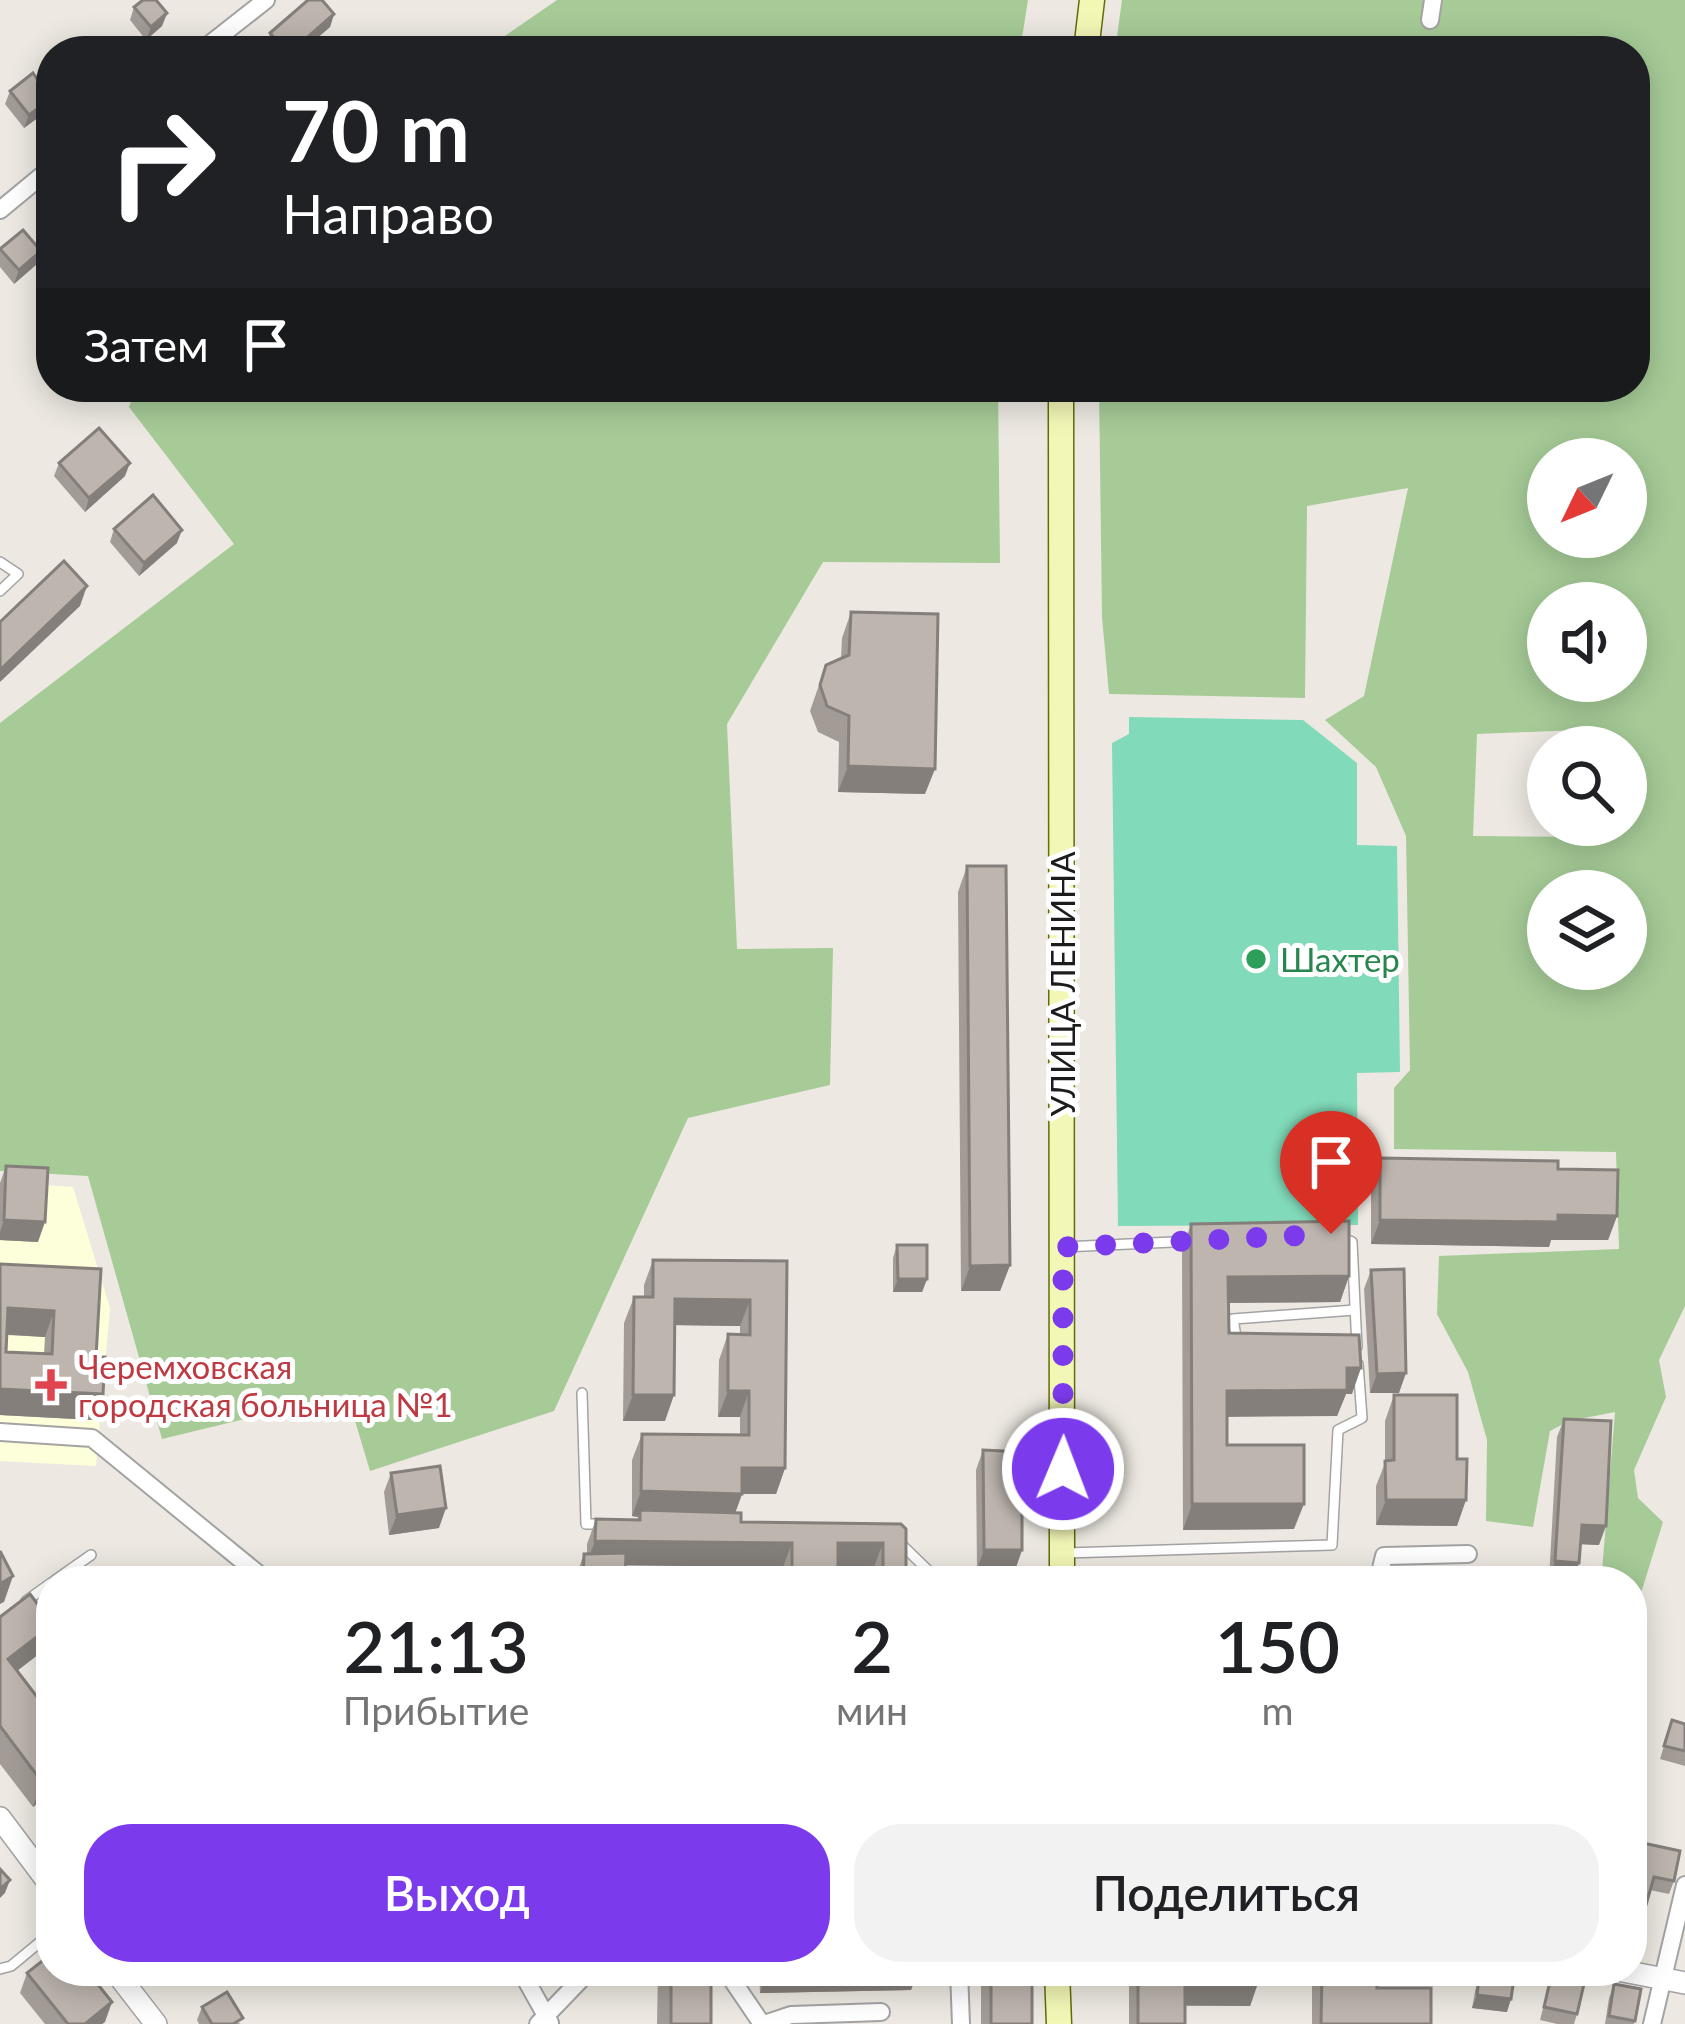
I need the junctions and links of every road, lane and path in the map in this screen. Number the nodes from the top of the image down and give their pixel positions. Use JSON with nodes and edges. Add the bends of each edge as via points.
{"nodes":[{"id":1,"x":266,"y":0,"type":"edge"},
{"id":2,"x":1093,"y":0,"type":"edge"},
{"id":3,"x":1433,"y":0,"type":"edge"},
{"id":4,"x":1430,"y":20,"type":"dead end"},
{"id":5,"x":220,"y":36,"type":"edge"},
{"id":6,"x":1088,"y":36,"type":"edge"},
{"id":7,"x":36,"y":180,"type":"edge"},
{"id":8,"x":0,"y":210,"type":"edge"},
{"id":9,"x":1061,"y":402,"type":"edge"},
{"id":10,"x":0,"y":562,"type":"edge"},
{"id":11,"x":0,"y":591,"type":"edge"},
{"id":12,"x":1331,"y":1234,"type":"edge"},
{"id":13,"x":1220,"y":1240,"type":"edge"},
{"id":14,"x":1063,"y":1247,"type":"junction"},
{"id":15,"x":1355,"y":1310,"type":"junction"},
{"id":16,"x":1238,"y":1348,"type":"edge"},
{"id":17,"x":1334,"y":1351,"type":"edge"},
{"id":18,"x":1357,"y":1352,"type":"junction"},
{"id":19,"x":583,"y":1393,"type":"dead end"},
{"id":20,"x":0,"y":1432,"type":"edge"},
{"id":21,"x":630,"y":1525,"type":"edge"},
{"id":22,"x":889,"y":1533,"type":"edge"},
{"id":23,"x":1062,"y":1553,"type":"junction"},
{"id":24,"x":91,"y":1555,"type":"dead end"},
{"id":25,"x":1468,"y":1555,"type":"dead end"},
{"id":26,"x":75,"y":1566,"type":"edge"},
{"id":27,"x":249,"y":1566,"type":"edge"},
{"id":28,"x":923,"y":1566,"type":"edge"},
{"id":29,"x":1062,"y":1566,"type":"edge"},
{"id":30,"x":1382,"y":1566,"type":"edge"},
{"id":31,"x":36,"y":1593,"type":"edge"},
{"id":32,"x":17,"y":1607,"type":"edge"},
{"id":33,"x":0,"y":1818,"type":"edge"},
{"id":34,"x":36,"y":1866,"type":"edge"},
{"id":35,"x":1685,"y":1885,"type":"edge"},
{"id":36,"x":36,"y":1945,"type":"edge"},
{"id":37,"x":6,"y":1968,"type":"edge"},
{"id":38,"x":1647,"y":1974,"type":"edge"},
{"id":39,"x":1661,"y":1976,"type":"junction"},
{"id":40,"x":0,"y":1979,"type":"edge"},
{"id":41,"x":1685,"y":1983,"type":"edge"},
{"id":42,"x":126,"y":1986,"type":"edge"},
{"id":43,"x":528,"y":1986,"type":"edge"},
{"id":44,"x":576,"y":1986,"type":"edge"},
{"id":45,"x":736,"y":1986,"type":"edge"},
{"id":46,"x":960,"y":1986,"type":"edge"},
{"id":47,"x":1058,"y":1986,"type":"edge"},
{"id":48,"x":881,"y":2012,"type":"dead end"},
{"id":49,"x":545,"y":2021,"type":"edge"},
{"id":50,"x":155,"y":2024,"type":"edge"},
{"id":51,"x":763,"y":2024,"type":"edge"},
{"id":52,"x":961,"y":2024,"type":"edge"},
{"id":53,"x":1059,"y":2024,"type":"edge"},
{"id":54,"x":1652,"y":2024,"type":"edge"}],
"edges":[{"from":1,"to":5,"type":"street"},
{"from":2,"to":6,"type":"main road"},
{"from":3,"to":4,"type":"street"},
{"from":7,"to":8,"type":"street"},
{"from":9,"to":14,"type":"main road","name":"УЛИЦА ЛЕНИНА"},
{"from":10,"to":11,"type":"lane","via":[[18,574]]},
{"from":12,"to":15,"type":"lane","via":[[1352,1242]]},
{"from":13,"to":14,"type":"lane"},
{"from":14,"to":23,"type":"main road","name":"УЛИЦА ЛЕНИНА"},
{"from":15,"to":16,"type":"lane","via":[[1233,1319]]},
{"from":15,"to":18,"type":"lane"},
{"from":17,"to":18,"type":"lane"},
{"from":18,"to":23,"type":"lane","via":[[1362,1418],[1338,1430],[1332,1545]]},
{"from":19,"to":21,"type":"lane","via":[[586,1524]]},
{"from":20,"to":27,"type":"street","via":[[92,1438]]},
{"from":22,"to":28,"type":"lane"},
{"from":23,"to":29,"type":"main road","name":"УЛИЦА ЛЕНИНА"},
{"from":24,"to":26,"type":"lane"},
{"from":25,"to":30,"type":"street","via":[[1384,1556]]},
{"from":31,"to":32,"type":"lane"},
{"from":33,"to":34,"type":"street"},
{"from":35,"to":39,"type":"street"},
{"from":36,"to":37,"type":"lane"},
{"from":37,"to":40,"type":"lane"},
{"from":38,"to":39,"type":"street"},
{"from":39,"to":41,"type":"street"},
{"from":39,"to":54,"type":"street"},
{"from":42,"to":50,"type":"street"},
{"from":43,"to":49,"type":"street"},
{"from":44,"to":49,"type":"street"},
{"from":45,"to":51,"type":"street"},
{"from":46,"to":52,"type":"street"},
{"from":47,"to":53,"type":"main road"},
{"from":48,"to":51,"type":"street","via":[[791,2015]]}]}
